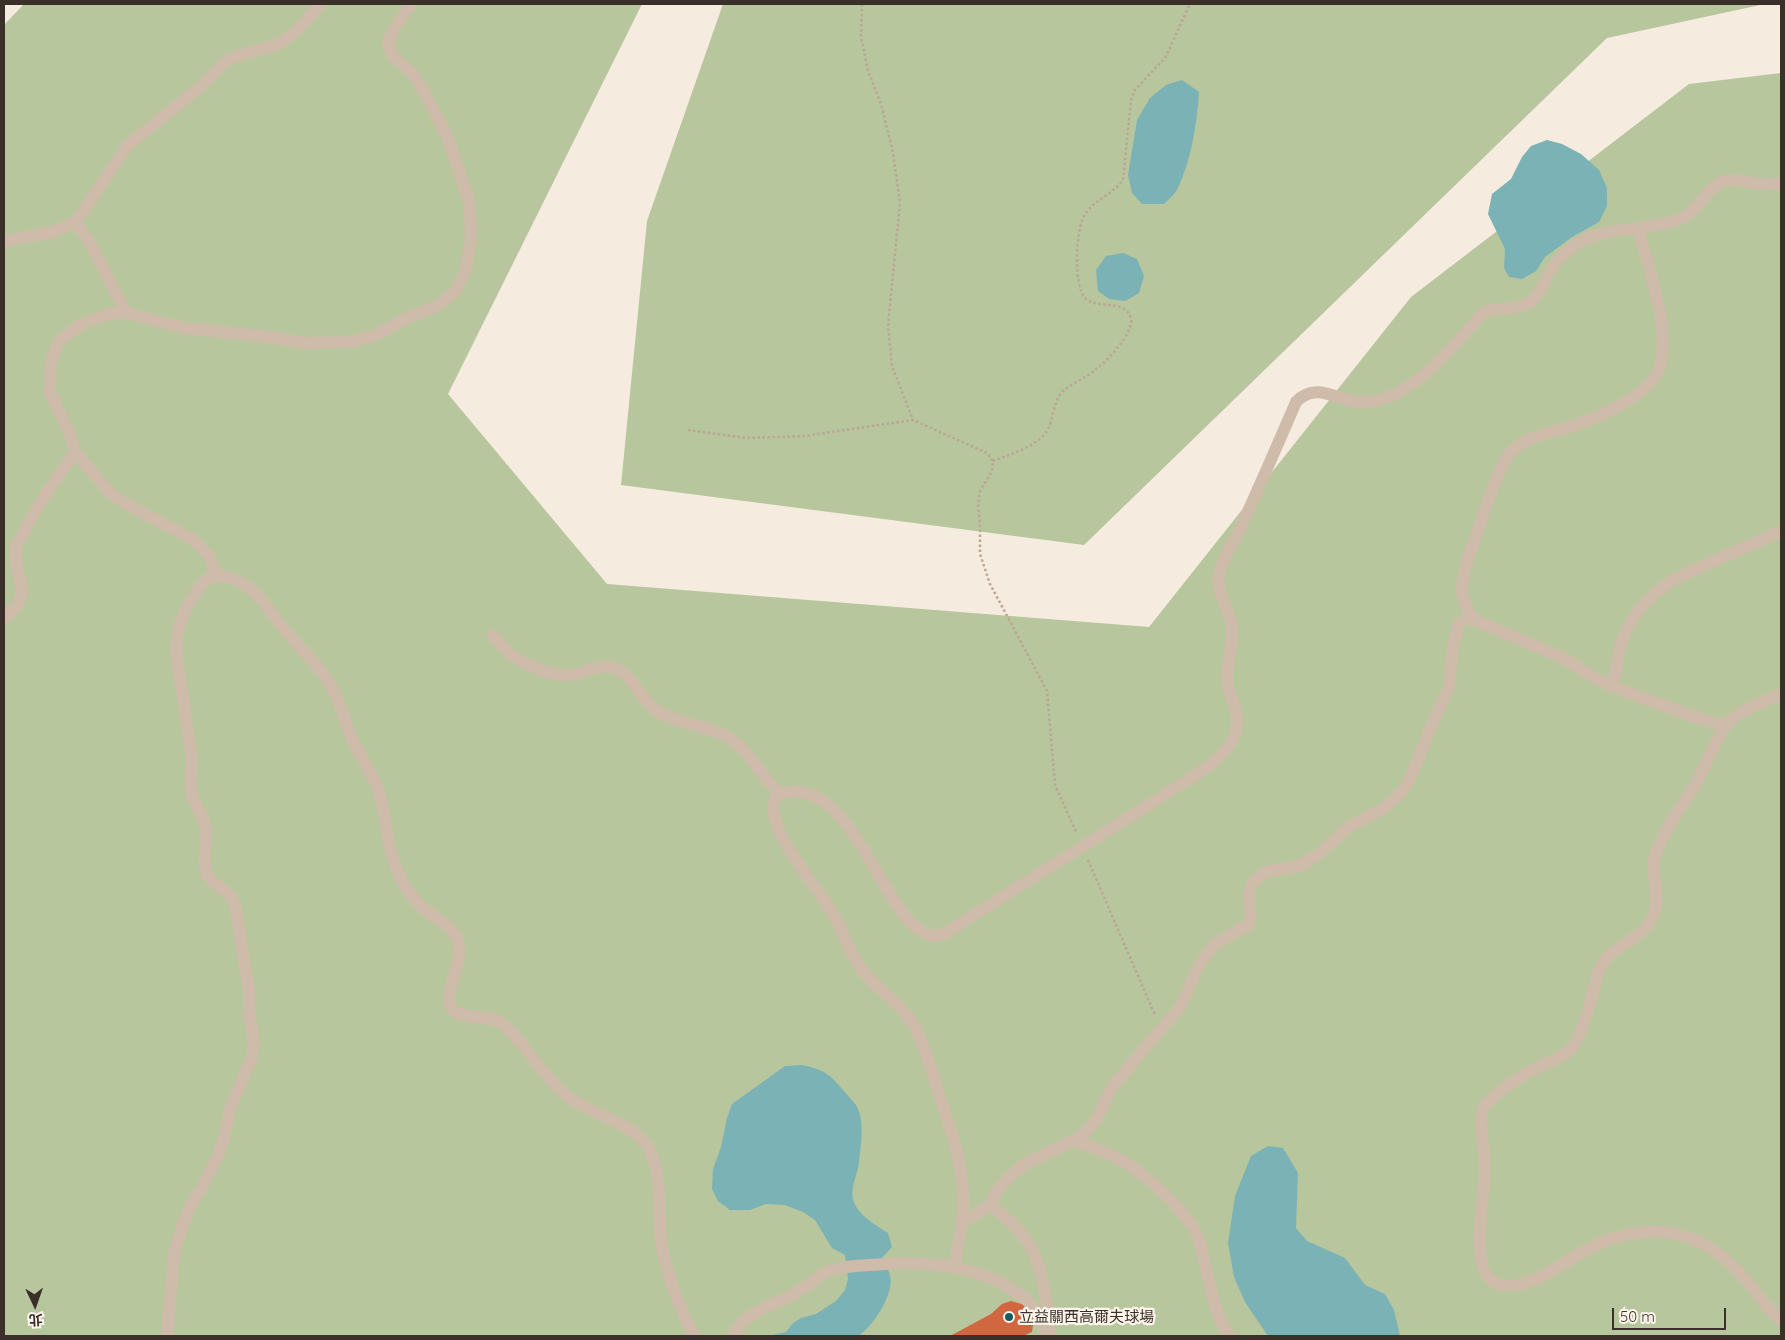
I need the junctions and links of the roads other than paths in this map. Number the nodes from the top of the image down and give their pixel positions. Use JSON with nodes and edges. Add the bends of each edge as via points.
{"nodes":[{"id":1,"x":321,"y":4,"type":"edge"},
{"id":2,"x":411,"y":4,"type":"edge"},
{"id":3,"x":1781,"y":184,"type":"edge"},
{"id":4,"x":76,"y":222,"type":"junction"},
{"id":5,"x":1638,"y":228,"type":"junction"},
{"id":6,"x":4,"y":241,"type":"edge"},
{"id":7,"x":126,"y":313,"type":"junction"},
{"id":8,"x":75,"y":452,"type":"junction"},
{"id":9,"x":1781,"y":531,"type":"edge"},
{"id":10,"x":217,"y":575,"type":"junction"},
{"id":11,"x":4,"y":618,"type":"edge"},
{"id":12,"x":1472,"y":619,"type":"junction"},
{"id":13,"x":493,"y":636,"type":"dead end"},
{"id":14,"x":1610,"y":686,"type":"junction"},
{"id":15,"x":1781,"y":694,"type":"edge"},
{"id":16,"x":1726,"y":726,"type":"junction"},
{"id":17,"x":780,"y":793,"type":"junction"},
{"id":18,"x":1074,"y":1140,"type":"junction"},
{"id":19,"x":991,"y":1205,"type":"junction"},
{"id":20,"x":962,"y":1222,"type":"junction"},
{"id":21,"x":954,"y":1266,"type":"junction"},
{"id":22,"x":1781,"y":1320,"type":"edge"},
{"id":23,"x":168,"y":1336,"type":"edge"},
{"id":24,"x":694,"y":1336,"type":"edge"},
{"id":25,"x":732,"y":1336,"type":"edge"},
{"id":26,"x":1049,"y":1336,"type":"edge"},
{"id":27,"x":1230,"y":1336,"type":"edge"}],
"edges":[{"from":1,"to":4,"type":"lane","via":[[279,44],[228,59],[201,86],[127,146]]},
{"from":2,"to":7,"type":"lane","via":[[392,32],[388,44],[393,56],[413,74],[427,97],[448,138],[470,204],[471,240],[466,270],[456,290],[439,305],[374,336],[349,342],[305,343],[185,328]]},
{"from":3,"to":5,"type":"lane","via":[[1728,180],[1708,192],[1694,210],[1682,218]]},
{"from":4,"to":6,"type":"lane","via":[[53,232]]},
{"from":4,"to":7,"type":"lane"},
{"from":5,"to":12,"type":"lane","via":[[1663,325],[1663,354],[1656,376],[1637,396],[1574,426],[1542,434],[1510,452],[1500,471],[1463,578],[1463,599]]},
{"from":5,"to":17,"type":"lane","bridge":true,"via":[[1578,243],[1564,253],[1528,304],[1483,313],[1410,386],[1372,402],[1359,403],[1320,392],[1302,395],[1296,402],[1218,576],[1231,623],[1227,683],[1238,719],[1236,733],[1209,767],[937,936],[922,932],[907,918],[846,822],[828,804],[810,795],[792,791]]},
{"from":7,"to":8,"type":"lane","via":[[111,313],[80,325],[60,341],[51,362],[50,392]]},
{"from":8,"to":10,"type":"lane","via":[[111,494],[194,540],[209,556]]},
{"from":8,"to":11,"type":"lane","via":[[37,507],[16,547],[16,562],[22,582],[21,598]]},
{"from":9,"to":14,"type":"lane","via":[[1674,579],[1650,598],[1627,627]]},
{"from":10,"to":23,"type":"lane","via":[[207,579],[180,620],[176,662],[191,752],[191,789],[206,826],[206,872],[232,898],[236,910],[254,1043],[220,1151],[190,1204],[174,1254]]},
{"from":10,"to":24,"type":"lane","via":[[244,583],[258,596],[327,678],[352,738],[376,782],[389,846],[406,889],[423,908],[447,925],[460,946],[450,992],[454,1011],[498,1021],[561,1091],[628,1128],[648,1147],[657,1170],[665,1262]]},
{"from":12,"to":14,"type":"lane","via":[[1563,658]]},
{"from":12,"to":18,"type":"lane","via":[[1458,625],[1449,687],[1403,791],[1384,808],[1347,828],[1319,854],[1298,866],[1266,872],[1256,879],[1249,895],[1251,918],[1248,925],[1215,944],[1197,968],[1181,1006],[1117,1081],[1097,1119]]},
{"from":13,"to":17,"type":"lane","via":[[522,662],[560,675],[601,667],[622,672],[656,710],[734,742]]},
{"from":14,"to":16,"type":"lane"},
{"from":15,"to":16,"type":"lane","via":[[1748,710]]},
{"from":16,"to":22,"type":"lane","via":[[1658,847],[1654,862],[1654,914],[1644,930],[1602,964],[1576,1042],[1567,1052],[1510,1084],[1484,1107],[1485,1168],[1480,1251],[1483,1269],[1490,1279],[1510,1286],[1524,1284],[1608,1240],[1635,1233],[1672,1233],[1715,1251],[1736,1269]]},
{"from":17,"to":20,"type":"lane","via":[[772,810],[786,844],[832,912],[860,968],[916,1028],[956,1151],[963,1190]]},
{"from":18,"to":19,"type":"lane","via":[[1023,1165],[1005,1180]]},
{"from":18,"to":27,"type":"lane","via":[[1125,1163],[1182,1212],[1195,1230],[1213,1302]]},
{"from":19,"to":20,"type":"lane"},
{"from":19,"to":26,"type":"lane","via":[[1030,1245],[1038,1262]]},
{"from":20,"to":21,"type":"lane"},
{"from":21,"to":25,"type":"lane","via":[[890,1263],[830,1271],[797,1292],[750,1314]]},
{"from":21,"to":26,"type":"lane","via":[[998,1282],[1023,1297],[1036,1310]]}]}
